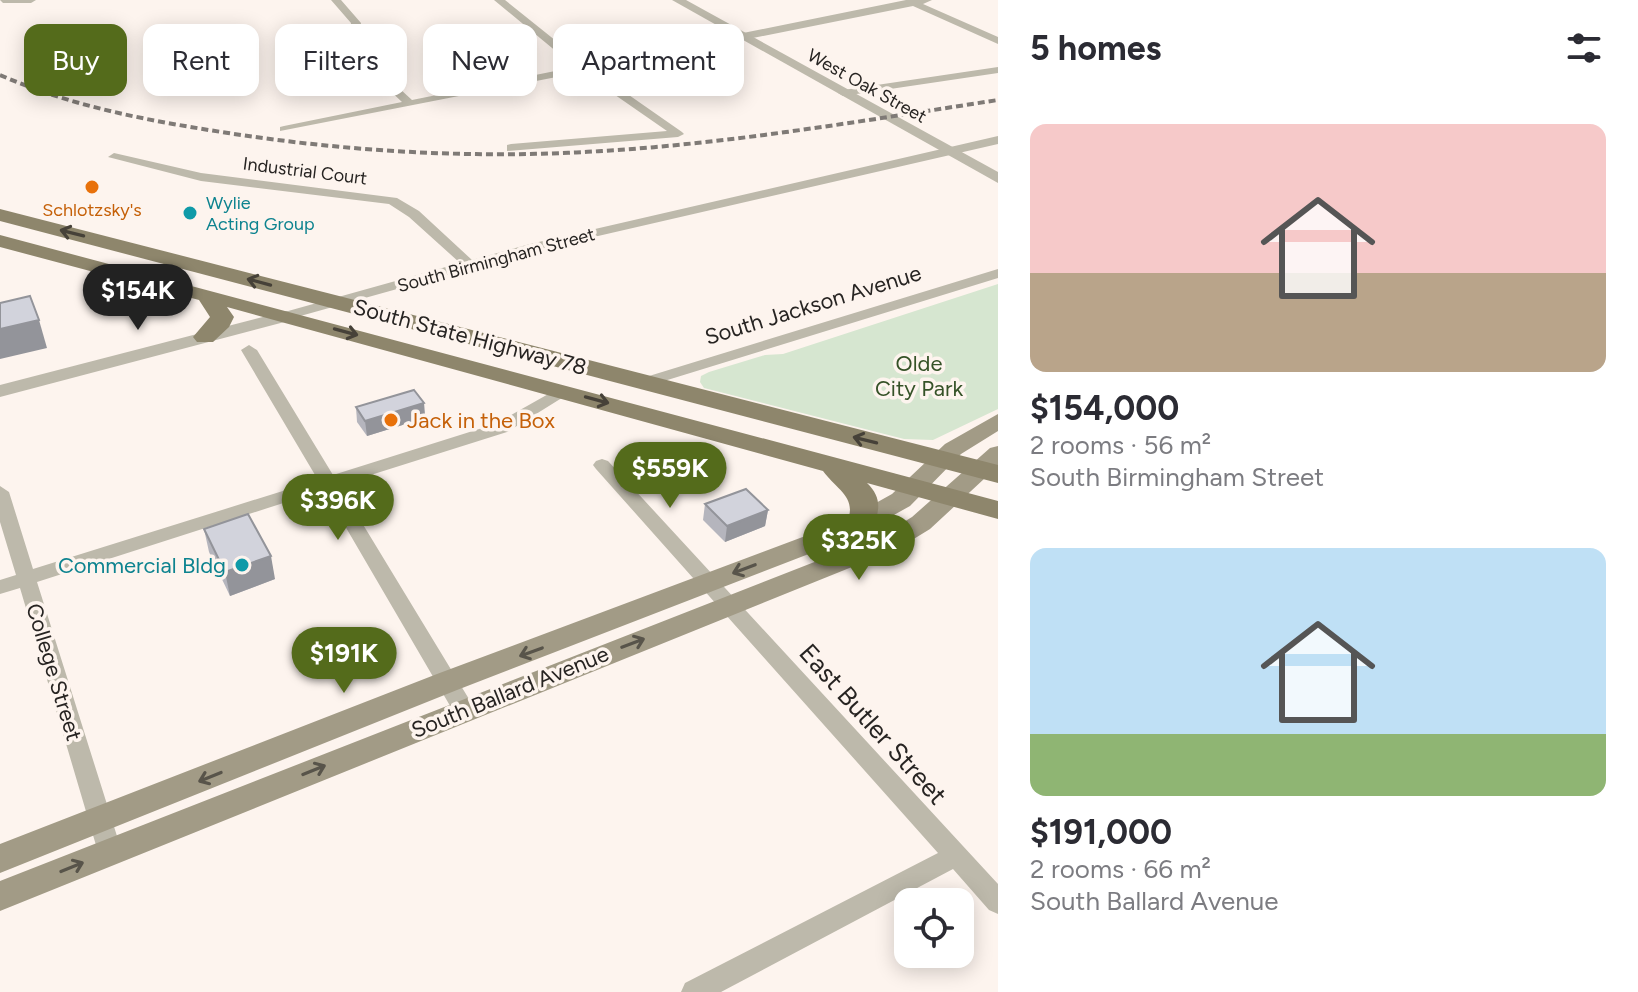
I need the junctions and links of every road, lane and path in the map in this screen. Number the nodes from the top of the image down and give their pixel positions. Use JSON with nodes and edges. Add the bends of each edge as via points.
{"nodes":[{"id":1,"x":3,"y":0,"type":"edge"},
{"id":2,"x":31,"y":0,"type":"edge"},
{"id":3,"x":336,"y":0,"type":"edge"},
{"id":4,"x":499,"y":0,"type":"edge"},
{"id":5,"x":678,"y":0,"type":"edge"},
{"id":6,"x":927,"y":0,"type":"edge"},
{"id":7,"x":910,"y":1,"type":"edge"},
{"id":8,"x":721,"y":24,"type":"edge"},
{"id":9,"x":744,"y":36,"type":"edge"},
{"id":10,"x":744,"y":37,"type":"edge"},
{"id":11,"x":998,"y":41,"type":"edge"},
{"id":12,"x":553,"y":44,"type":"edge"},
{"id":13,"x":998,"y":70,"type":"edge"},
{"id":14,"x":553,"y":73,"type":"edge"},
{"id":15,"x":843,"y":93,"type":"junction"},
{"id":16,"x":623,"y":96,"type":"edge"},
{"id":17,"x":409,"y":103,"type":"junction"},
{"id":18,"x":284,"y":129,"type":"dead end"},
{"id":19,"x":998,"y":140,"type":"edge"},
{"id":20,"x":511,"y":148,"type":"dead end"},
{"id":21,"x":948,"y":151,"type":"junction"},
{"id":22,"x":114,"y":157,"type":"dead end"},
{"id":23,"x":998,"y":178,"type":"edge"},
{"id":24,"x":0,"y":215,"type":"edge"},
{"id":25,"x":0,"y":241,"type":"edge"},
{"id":26,"x":470,"y":265,"type":"junction"},
{"id":27,"x":998,"y":273,"type":"edge"},
{"id":28,"x":208,"y":296,"type":"junction"},
{"id":29,"x":340,"y":303,"type":"junction"},
{"id":30,"x":286,"y":316,"type":"junction"},
{"id":31,"x":205,"y":337,"type":"junction"},
{"id":32,"x":249,"y":350,"type":"dead end"},
{"id":33,"x":642,"y":383,"type":"junction"},
{"id":34,"x":0,"y":391,"type":"edge"},
{"id":35,"x":565,"y":391,"type":"junction"},
{"id":36,"x":998,"y":421,"type":"edge"},
{"id":37,"x":941,"y":460,"type":"junction"},
{"id":38,"x":825,"y":463,"type":"junction"},
{"id":39,"x":602,"y":465,"type":"dead end"},
{"id":40,"x":991,"y":466,"type":"edge"},
{"id":41,"x":327,"y":482,"type":"junction"},
{"id":42,"x":914,"y":488,"type":"junction"},
{"id":43,"x":0,"y":492,"type":"edge"},
{"id":44,"x":948,"y":497,"type":"junction"},
{"id":45,"x":998,"y":510,"type":"edge"},
{"id":46,"x":860,"y":524,"type":"junction"},
{"id":47,"x":25,"y":579,"type":"junction"},
{"id":48,"x":708,"y":583,"type":"junction"},
{"id":49,"x":0,"y":587,"type":"edge"},
{"id":50,"x":729,"y":607,"type":"junction"},
{"id":51,"x":447,"y":682,"type":"junction"},
{"id":52,"x":464,"y":710,"type":"junction"},
{"id":53,"x":100,"y":820,"type":"junction"},
{"id":54,"x":110,"y":852,"type":"junction"},
{"id":55,"x":955,"y":856,"type":"junction"},
{"id":56,"x":0,"y":859,"type":"edge"},
{"id":57,"x":994,"y":891,"type":"edge"},
{"id":58,"x":0,"y":896,"type":"edge"},
{"id":59,"x":694,"y":992,"type":"edge"}],
"edges":[{"from":1,"to":2,"type":"street"},
{"from":3,"to":17,"type":"street","via":[[356,23],[358,56]]},
{"from":4,"to":12,"type":"street"},
{"from":5,"to":8,"type":"street","name":"West Oak Street"},
{"from":6,"to":7,"type":"street"},
{"from":7,"to":9,"type":"street"},
{"from":7,"to":11,"type":"street"},
{"from":10,"to":15,"type":"street","name":"West Oak Street"},
{"from":13,"to":15,"type":"street"},
{"from":14,"to":17,"type":"street"},
{"from":15,"to":21,"type":"street","name":"West Oak Street"},
{"from":16,"to":20,"type":"street","via":[[678,134]]},
{"from":17,"to":18,"type":"street"},
{"from":19,"to":21,"type":"street","name":"South Birmingham Street"},
{"from":21,"to":23,"type":"street","name":"West Oak Street"},
{"from":21,"to":26,"type":"street","name":"South Birmingham Street"},
{"from":22,"to":26,"type":"street","name":"Industrial Court","via":[[201,177],[392,201]]},
{"from":29,"to":24,"type":"main road","name":"South State Highway 78","one_way":true},
{"from":25,"to":28,"type":"main road","name":"South State Highway 78"},
{"from":26,"to":29,"type":"street","name":"South Birmingham Street"},
{"from":27,"to":33,"type":"street","name":"South Jackson Avenue"},
{"from":28,"to":30,"type":"main road","name":"South State Highway 78"},
{"from":28,"to":31,"type":"main road","via":[[222,317]]},
{"from":29,"to":30,"type":"street","name":"South Birmingham Street"},
{"from":29,"to":33,"type":"main road","name":"South State Highway 78"},
{"from":30,"to":31,"type":"street","name":"South Birmingham Street"},
{"from":30,"to":35,"type":"main road","name":"South State Highway 78","one_way":true},
{"from":31,"to":34,"type":"street","name":"South Birmingham Street"},
{"from":32,"to":41,"type":"street"},
{"from":37,"to":33,"type":"main road","name":"South State Highway 78","one_way":true},
{"from":35,"to":38,"type":"main road","name":"South State Highway 78","one_way":true},
{"from":35,"to":41,"type":"street","via":[[501,428]]},
{"from":36,"to":37,"type":"main road","name":"South Ballard Avenue"},
{"from":37,"to":40,"type":"main road","name":"South State Highway 78"},
{"from":37,"to":42,"type":"main road","name":"South Ballard Avenue"},
{"from":38,"to":42,"type":"main road","name":"South State Highway 78"},
{"from":38,"to":46,"type":"main road","via":[[863,495]]},
{"from":39,"to":48,"type":"street","name":"East Butler Street"},
{"from":40,"to":44,"type":"main road","name":"South Ballard Avenue"},
{"from":41,"to":47,"type":"street"},
{"from":41,"to":51,"type":"street"},
{"from":42,"to":44,"type":"main road","name":"South State Highway 78"},
{"from":42,"to":46,"type":"main road","name":"South Ballard Avenue"},
{"from":43,"to":47,"type":"street","name":"College Street"},
{"from":44,"to":45,"type":"main road","name":"South State Highway 78"},
{"from":44,"to":50,"type":"main road","name":"South Ballard Avenue","via":[[890,542]]},
{"from":46,"to":48,"type":"main road","name":"South Ballard Avenue","one_way":true},
{"from":47,"to":49,"type":"street"},
{"from":47,"to":53,"type":"street","name":"College Street"},
{"from":48,"to":50,"type":"street","name":"East Butler Street"},
{"from":48,"to":51,"type":"main road","name":"South Ballard Avenue","one_way":true},
{"from":52,"to":50,"type":"main road","name":"South Ballard Avenue","one_way":true},
{"from":50,"to":55,"type":"street","name":"East Butler Street"},
{"from":51,"to":52,"type":"street"},
{"from":51,"to":53,"type":"main road","name":"South Ballard Avenue","one_way":true},
{"from":54,"to":52,"type":"main road","name":"South Ballard Avenue","one_way":true},
{"from":53,"to":54,"type":"street","name":"College Street"},
{"from":53,"to":56,"type":"main road","name":"South Ballard Avenue"},
{"from":58,"to":54,"type":"main road","name":"South Ballard Avenue","one_way":true},
{"from":55,"to":57,"type":"street","name":"East Butler Street"},
{"from":55,"to":59,"type":"street"}]}
